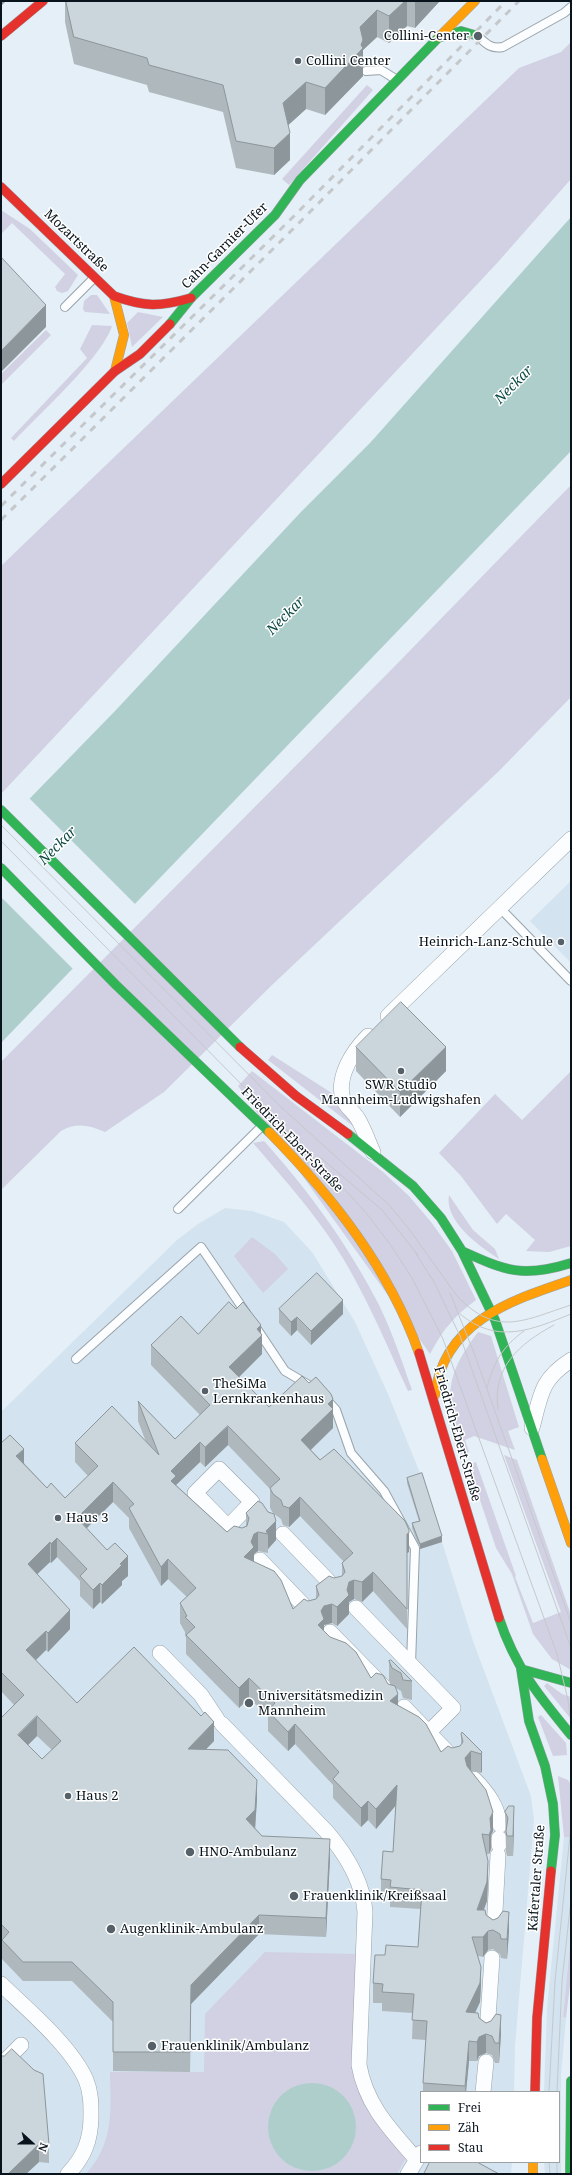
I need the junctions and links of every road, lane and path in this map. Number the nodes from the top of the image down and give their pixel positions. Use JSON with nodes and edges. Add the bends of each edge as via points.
{"nodes":[{"id":1,"x":43,"y":1,"type":"edge"},
{"id":2,"x":475,"y":1,"type":"edge"},
{"id":3,"x":481,"y":1,"type":"edge"},
{"id":4,"x":571,"y":7,"type":"edge"},
{"id":5,"x":1,"y":36,"type":"edge"},
{"id":6,"x":478,"y":36,"type":"junction"},
{"id":7,"x":442,"y":37,"type":"junction"},
{"id":8,"x":366,"y":71,"type":"dead end"},
{"id":9,"x":398,"y":81,"type":"junction"},
{"id":10,"x":1,"y":187,"type":"edge"},
{"id":11,"x":1,"y":197,"type":"edge"},
{"id":12,"x":20,"y":205,"type":"junction"},
{"id":13,"x":95,"y":277,"type":"junction"},
{"id":14,"x":114,"y":296,"type":"junction"},
{"id":15,"x":191,"y":298,"type":"junction"},
{"id":16,"x":65,"y":307,"type":"dead end"},
{"id":17,"x":115,"y":371,"type":"junction"},
{"id":18,"x":1,"y":484,"type":"edge"},
{"id":19,"x":1,"y":810,"type":"edge"},
{"id":20,"x":571,"y":839,"type":"edge"},
{"id":21,"x":1,"y":868,"type":"edge"},
{"id":22,"x":500,"y":908,"type":"junction"},
{"id":23,"x":571,"y":981,"type":"edge"},
{"id":24,"x":262,"y":1126,"type":"junction"},
{"id":25,"x":373,"y":1153,"type":"junction"},
{"id":26,"x":178,"y":1209,"type":"dead end"},
{"id":27,"x":462,"y":1251,"type":"junction"},
{"id":28,"x":571,"y":1263,"type":"edge"},
{"id":29,"x":571,"y":1280,"type":"edge"},
{"id":30,"x":492,"y":1311,"type":"junction"},
{"id":31,"x":76,"y":1359,"type":"dead end"},
{"id":32,"x":571,"y":1360,"type":"edge"},
{"id":33,"x":435,"y":1395,"type":"junction"},
{"id":34,"x":532,"y":1429,"type":"junction"},
{"id":35,"x":252,"y":1502,"type":"junction"},
{"id":36,"x":264,"y":1514,"type":"edge"},
{"id":37,"x":228,"y":1527,"type":"junction"},
{"id":38,"x":283,"y":1534,"type":"dead end"},
{"id":39,"x":240,"y":1539,"type":"edge"},
{"id":40,"x":571,"y":1543,"type":"edge"},
{"id":41,"x":260,"y":1560,"type":"dead end"},
{"id":42,"x":336,"y":1588,"type":"edge"},
{"id":43,"x":356,"y":1608,"type":"dead end"},
{"id":44,"x":310,"y":1612,"type":"edge"},
{"id":45,"x":330,"y":1632,"type":"dead end"},
{"id":46,"x":160,"y":1653,"type":"dead end"},
{"id":47,"x":411,"y":1665,"type":"junction"},
{"id":48,"x":520,"y":1669,"type":"junction"},
{"id":49,"x":571,"y":1683,"type":"edge"},
{"id":50,"x":429,"y":1732,"type":"junction"},
{"id":51,"x":571,"y":1734,"type":"edge"},
{"id":52,"x":454,"y":1759,"type":"edge"},
{"id":53,"x":474,"y":1779,"type":"edge"},
{"id":54,"x":494,"y":1930,"type":"edge"},
{"id":55,"x":492,"y":1958,"type":"dead end"},
{"id":56,"x":1,"y":1984,"type":"edge"},
{"id":57,"x":487,"y":2033,"type":"edge"},
{"id":58,"x":20,"y":2046,"type":"dead end"},
{"id":59,"x":486,"y":2062,"type":"dead end"},
{"id":60,"x":1,"y":2064,"type":"edge"},
{"id":61,"x":571,"y":2081,"type":"edge"},
{"id":62,"x":533,"y":2089,"type":"edge"},
{"id":63,"x":483,"y":2091,"type":"edge"},
{"id":64,"x":418,"y":2156,"type":"edge"},
{"id":65,"x":533,"y":2163,"type":"edge"},
{"id":66,"x":68,"y":2174,"type":"edge"},
{"id":67,"x":408,"y":2174,"type":"edge"},
{"id":68,"x":533,"y":2174,"type":"edge"},
{"id":69,"x":570,"y":2174,"type":"edge"}],
"edges":[{"from":1,"to":5,"type":"main road"},
{"from":2,"to":7,"type":"main road","name":"Cahn-Garnier-Ufer"},
{"from":3,"to":6,"type":"main road","via":[[474,20]]},
{"from":4,"to":6,"type":"lane","via":[[503,47],[488,46]]},
{"from":6,"to":7,"type":"main road","via":[[461,31]]},
{"from":7,"to":9,"type":"main road","name":"Cahn-Garnier-Ufer"},
{"from":8,"to":9,"type":"lane","via":[[381,70]]},
{"from":9,"to":15,"type":"main road","name":"Cahn-Garnier-Ufer","via":[[300,180],[259,233]]},
{"from":10,"to":12,"type":"main road","name":"Mozartstraße"},
{"from":11,"to":12,"type":"main road","name":"Mozartstraße"},
{"from":12,"to":13,"type":"main road","name":"Mozartstraße"},
{"from":13,"to":14,"type":"main road","name":"Mozartstraße"},
{"from":13,"to":16,"type":"lane"},
{"from":14,"to":15,"type":"main road","name":"Mozartstraße","via":[[137,305],[154,308]]},
{"from":14,"to":17,"type":"main road","via":[[124,335]]},
{"from":15,"to":17,"type":"main road","name":"Cahn-Garnier-Ufer","via":[[180,314],[140,354]]},
{"from":17,"to":18,"type":"main road","name":"Cahn-Garnier-Ufer"},
{"from":19,"to":25,"type":"main road","via":[[249,1056],[296,1096]]},
{"from":20,"to":22,"type":"street"},
{"from":21,"to":24,"type":"main road","name":"Friedrich-Ebert-Straße"},
{"from":22,"to":23,"type":"lane"},
{"from":22,"to":25,"type":"street","via":[[380,1024],[354,1054],[344,1074],[343,1099],[358,1117]]},
{"from":24,"to":26,"type":"lane"},
{"from":24,"to":33,"type":"main road","name":"Friedrich-Ebert-Straße","via":[[319,1184],[359,1238],[398,1303]]},
{"from":25,"to":27,"type":"main road","via":[[413,1186],[441,1218]]},
{"from":27,"to":28,"type":"main road","via":[[501,1268],[526,1274]]},
{"from":27,"to":30,"type":"main road"},
{"from":29,"to":30,"type":"main road","via":[[506,1303]]},
{"from":30,"to":33,"type":"main road","via":[[473,1323],[460,1336],[440,1371]]},
{"from":30,"to":34,"type":"main road"},
{"from":31,"to":47,"type":"lane","via":[[201,1247],[285,1371],[315,1389],[336,1410],[351,1453],[384,1490],[415,1548]]},
{"from":32,"to":34,"type":"street","via":[[550,1376],[543,1386]]},
{"from":33,"to":48,"type":"main road","name":"Friedrich-Ebert-Straße","via":[[463,1502],[501,1627]]},
{"from":34,"to":40,"type":"main road"},
{"from":35,"to":36,"type":"street"},
{"from":35,"to":37,"type":"street"},
{"from":35,"to":37,"type":"street","via":[[219,1469],[196,1494]]},
{"from":37,"to":39,"type":"street"},
{"from":38,"to":42,"type":"street"},
{"from":41,"to":44,"type":"street"},
{"from":43,"to":47,"type":"street"},
{"from":45,"to":50,"type":"street"},
{"from":46,"to":64,"type":"street","via":[[201,1695],[220,1722],[326,1831],[358,1882],[366,1912],[359,2065],[362,2084],[387,2126]]},
{"from":47,"to":50,"type":"street","via":[[453,1708]]},
{"from":48,"to":49,"type":"main road"},
{"from":48,"to":51,"type":"main road","name":"Friedrich-Ebert-Straße"},
{"from":48,"to":62,"type":"main road","name":"Käfertaler Straße","via":[[529,1721],[545,1766],[553,1804],[555,1835],[537,2018]]},
{"from":50,"to":52,"type":"street"},
{"from":53,"to":54,"type":"street","via":[[490,1797],[497,1810],[499,1841]]},
{"from":55,"to":57,"type":"street"},
{"from":56,"to":66,"type":"street","via":[[72,2056],[86,2080],[91,2099],[91,2128],[84,2153]]},
{"from":58,"to":60,"type":"street"},
{"from":59,"to":63,"type":"street"},
{"from":61,"to":69,"type":"main road"},
{"from":64,"to":67,"type":"street"},
{"from":65,"to":68,"type":"main road"}]}
